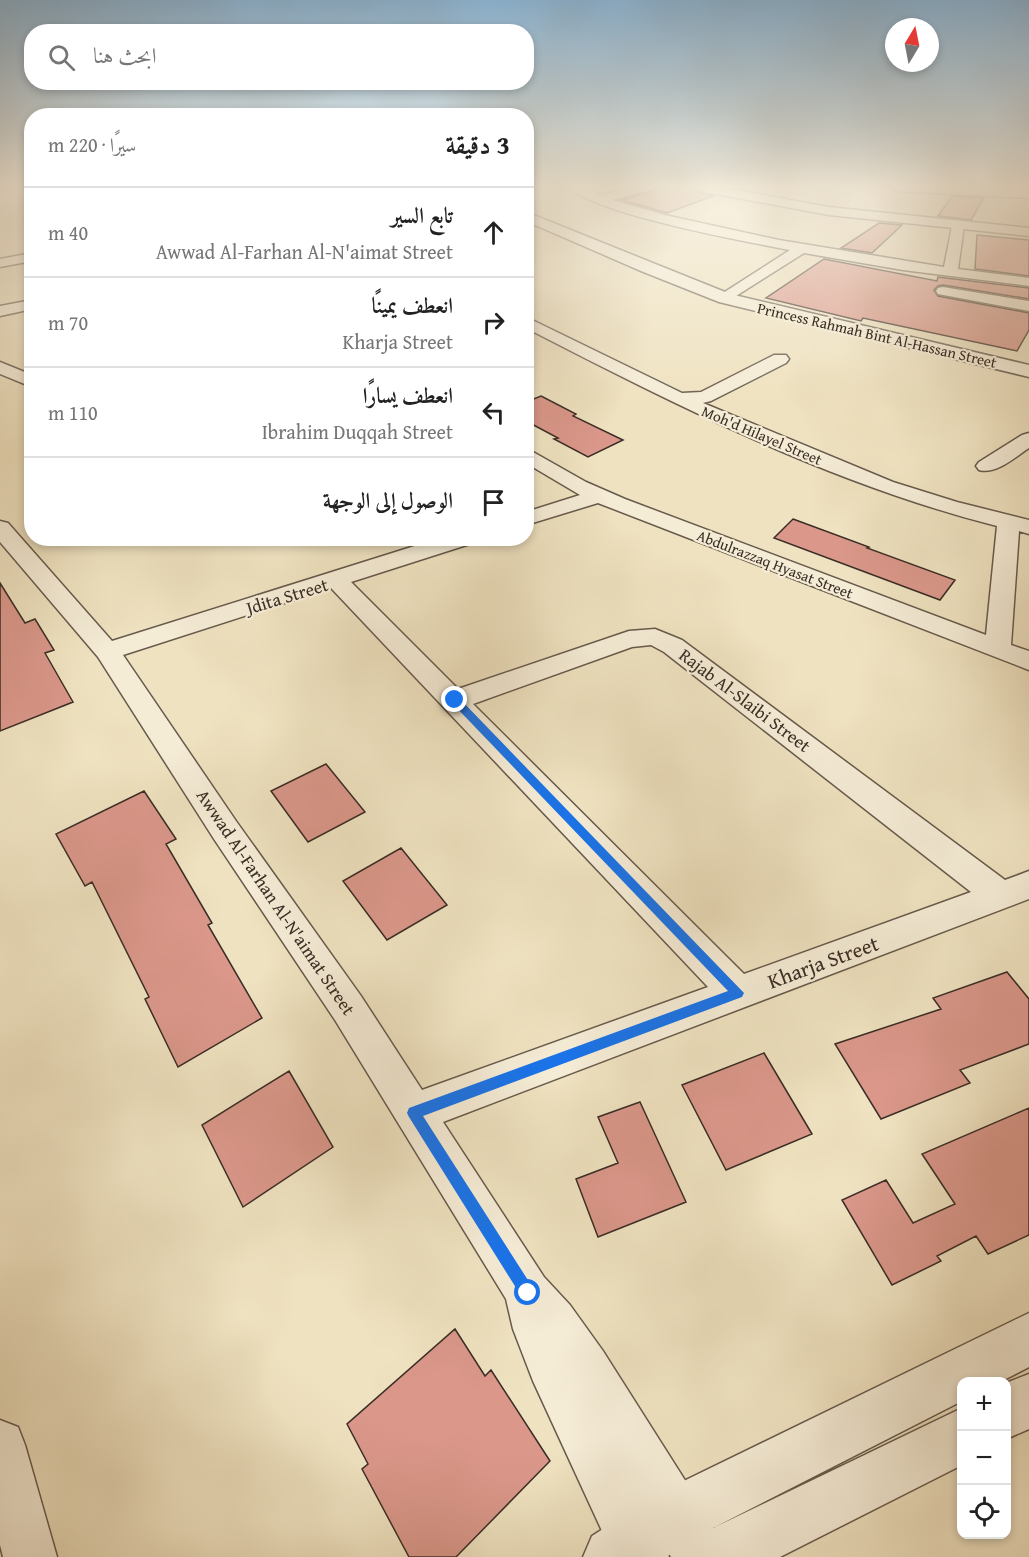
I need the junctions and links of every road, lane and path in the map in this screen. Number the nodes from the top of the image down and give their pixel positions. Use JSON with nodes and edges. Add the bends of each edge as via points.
{"nodes":[{"id":1,"x":18,"y":260,"type":"edge"},
{"id":2,"x":628,"y":260,"type":"edge"},
{"id":3,"x":784,"y":260,"type":"edge"},
{"id":4,"x":870,"y":260,"type":"edge"},
{"id":5,"x":952,"y":260,"type":"edge"},
{"id":6,"x":1,"y":263,"type":"edge"},
{"id":7,"x":950,"y":272,"type":"junction"},
{"id":8,"x":1029,"y":282,"type":"edge"},
{"id":9,"x":943,"y":291,"type":"dead end"},
{"id":10,"x":725,"y":298,"type":"junction"},
{"id":11,"x":24,"y":306,"type":"edge"},
{"id":12,"x":1029,"y":306,"type":"edge"},
{"id":13,"x":0,"y":311,"type":"edge"},
{"id":14,"x":534,"y":326,"type":"edge"},
{"id":15,"x":780,"y":359,"type":"dead end"},
{"id":16,"x":24,"y":365,"type":"edge"},
{"id":17,"x":3,"y":369,"type":"edge"},
{"id":18,"x":1029,"y":371,"type":"edge"},
{"id":19,"x":24,"y":378,"type":"edge"},
{"id":20,"x":679,"y":399,"type":"junction"},
{"id":21,"x":1029,"y":439,"type":"edge"},
{"id":22,"x":534,"y":459,"type":"edge"},
{"id":23,"x":986,"y":466,"type":"dead end"},
{"id":24,"x":598,"y":496,"type":"junction"},
{"id":25,"x":534,"y":516,"type":"edge"},
{"id":26,"x":1019,"y":526,"type":"edge"},
{"id":27,"x":0,"y":528,"type":"edge"},
{"id":28,"x":440,"y":546,"type":"edge"},
{"id":29,"x":336,"y":580,"type":"junction"},
{"id":30,"x":998,"y":649,"type":"junction"},
{"id":31,"x":107,"y":651,"type":"junction"},
{"id":32,"x":1029,"y":661,"type":"edge"},
{"id":33,"x":455,"y":700,"type":"junction"},
{"id":34,"x":1015,"y":890,"type":"edge"},
{"id":35,"x":738,"y":993,"type":"junction"},
{"id":36,"x":414,"y":1113,"type":"junction"},
{"id":37,"x":1029,"y":1339,"type":"edge"},
{"id":38,"x":1029,"y":1401,"type":"edge"},
{"id":39,"x":1011,"y":1410,"type":"edge"},
{"id":40,"x":957,"y":1438,"type":"edge"},
{"id":41,"x":0,"y":1445,"type":"edge"},
{"id":42,"x":653,"y":1545,"type":"edge"},
{"id":43,"x":30,"y":1557,"type":"edge"},
{"id":44,"x":718,"y":1557,"type":"edge"}],
"edges":[{"from":1,"to":6,"type":"street"},
{"from":2,"to":10,"type":"street","name":"Princess Rahmah Bint Al-Hassan Street"},
{"from":3,"to":10,"type":"street"},
{"from":4,"to":7,"type":"street"},
{"from":5,"to":7,"type":"street"},
{"from":7,"to":8,"type":"street"},
{"from":9,"to":12,"type":"street"},
{"from":10,"to":18,"type":"street","name":"Princess Rahmah Bint Al-Hassan Street"},
{"from":11,"to":13,"type":"street"},
{"from":14,"to":20,"type":"street","name":"Moh'd Hilayel Street"},
{"from":15,"to":20,"type":"street","via":[[705,397]]},
{"from":16,"to":17,"type":"street"},
{"from":17,"to":19,"type":"street"},
{"from":20,"to":26,"type":"street","name":"Moh'd Hilayel Street","via":[[886,486]]},
{"from":21,"to":23,"type":"street"},
{"from":22,"to":24,"type":"street","name":"Abdulrazzaq Hyasat Street"},
{"from":24,"to":25,"type":"street"},
{"from":24,"to":30,"type":"street","name":"Abdulrazzaq Hyasat Street"},
{"from":26,"to":30,"type":"street","name":"Moh'd Hilayel Street"},
{"from":27,"to":31,"type":"street","name":"Awwad Al-Farhan Al-N'aimat Street"},
{"from":28,"to":29,"type":"street","name":"Jdita Street"},
{"from":29,"to":31,"type":"street","name":"Jdita Street"},
{"from":29,"to":33,"type":"street"},
{"from":30,"to":32,"type":"street","name":"Abdulrazzaq Hyasat Street"},
{"from":31,"to":36,"type":"street","name":"Awwad Al-Farhan Al-N'aimat Street","via":[[348,1008]]},
{"from":33,"to":34,"type":"street","name":"Rajab Al-Slaibi Street","via":[[629,639],[655,637]]},
{"from":33,"to":35,"type":"street"},
{"from":34,"to":35,"type":"street","name":"Kharja Street"},
{"from":35,"to":36,"type":"street","name":"Kharja Street"},
{"from":36,"to":42,"type":"street","name":"Awwad Al-Farhan Al-N'aimat Street","via":[[528,1293],[546,1356]]},
{"from":37,"to":42,"type":"street"},
{"from":38,"to":39,"type":"street"},
{"from":40,"to":44,"type":"street"},
{"from":41,"to":43,"type":"street"}]}
